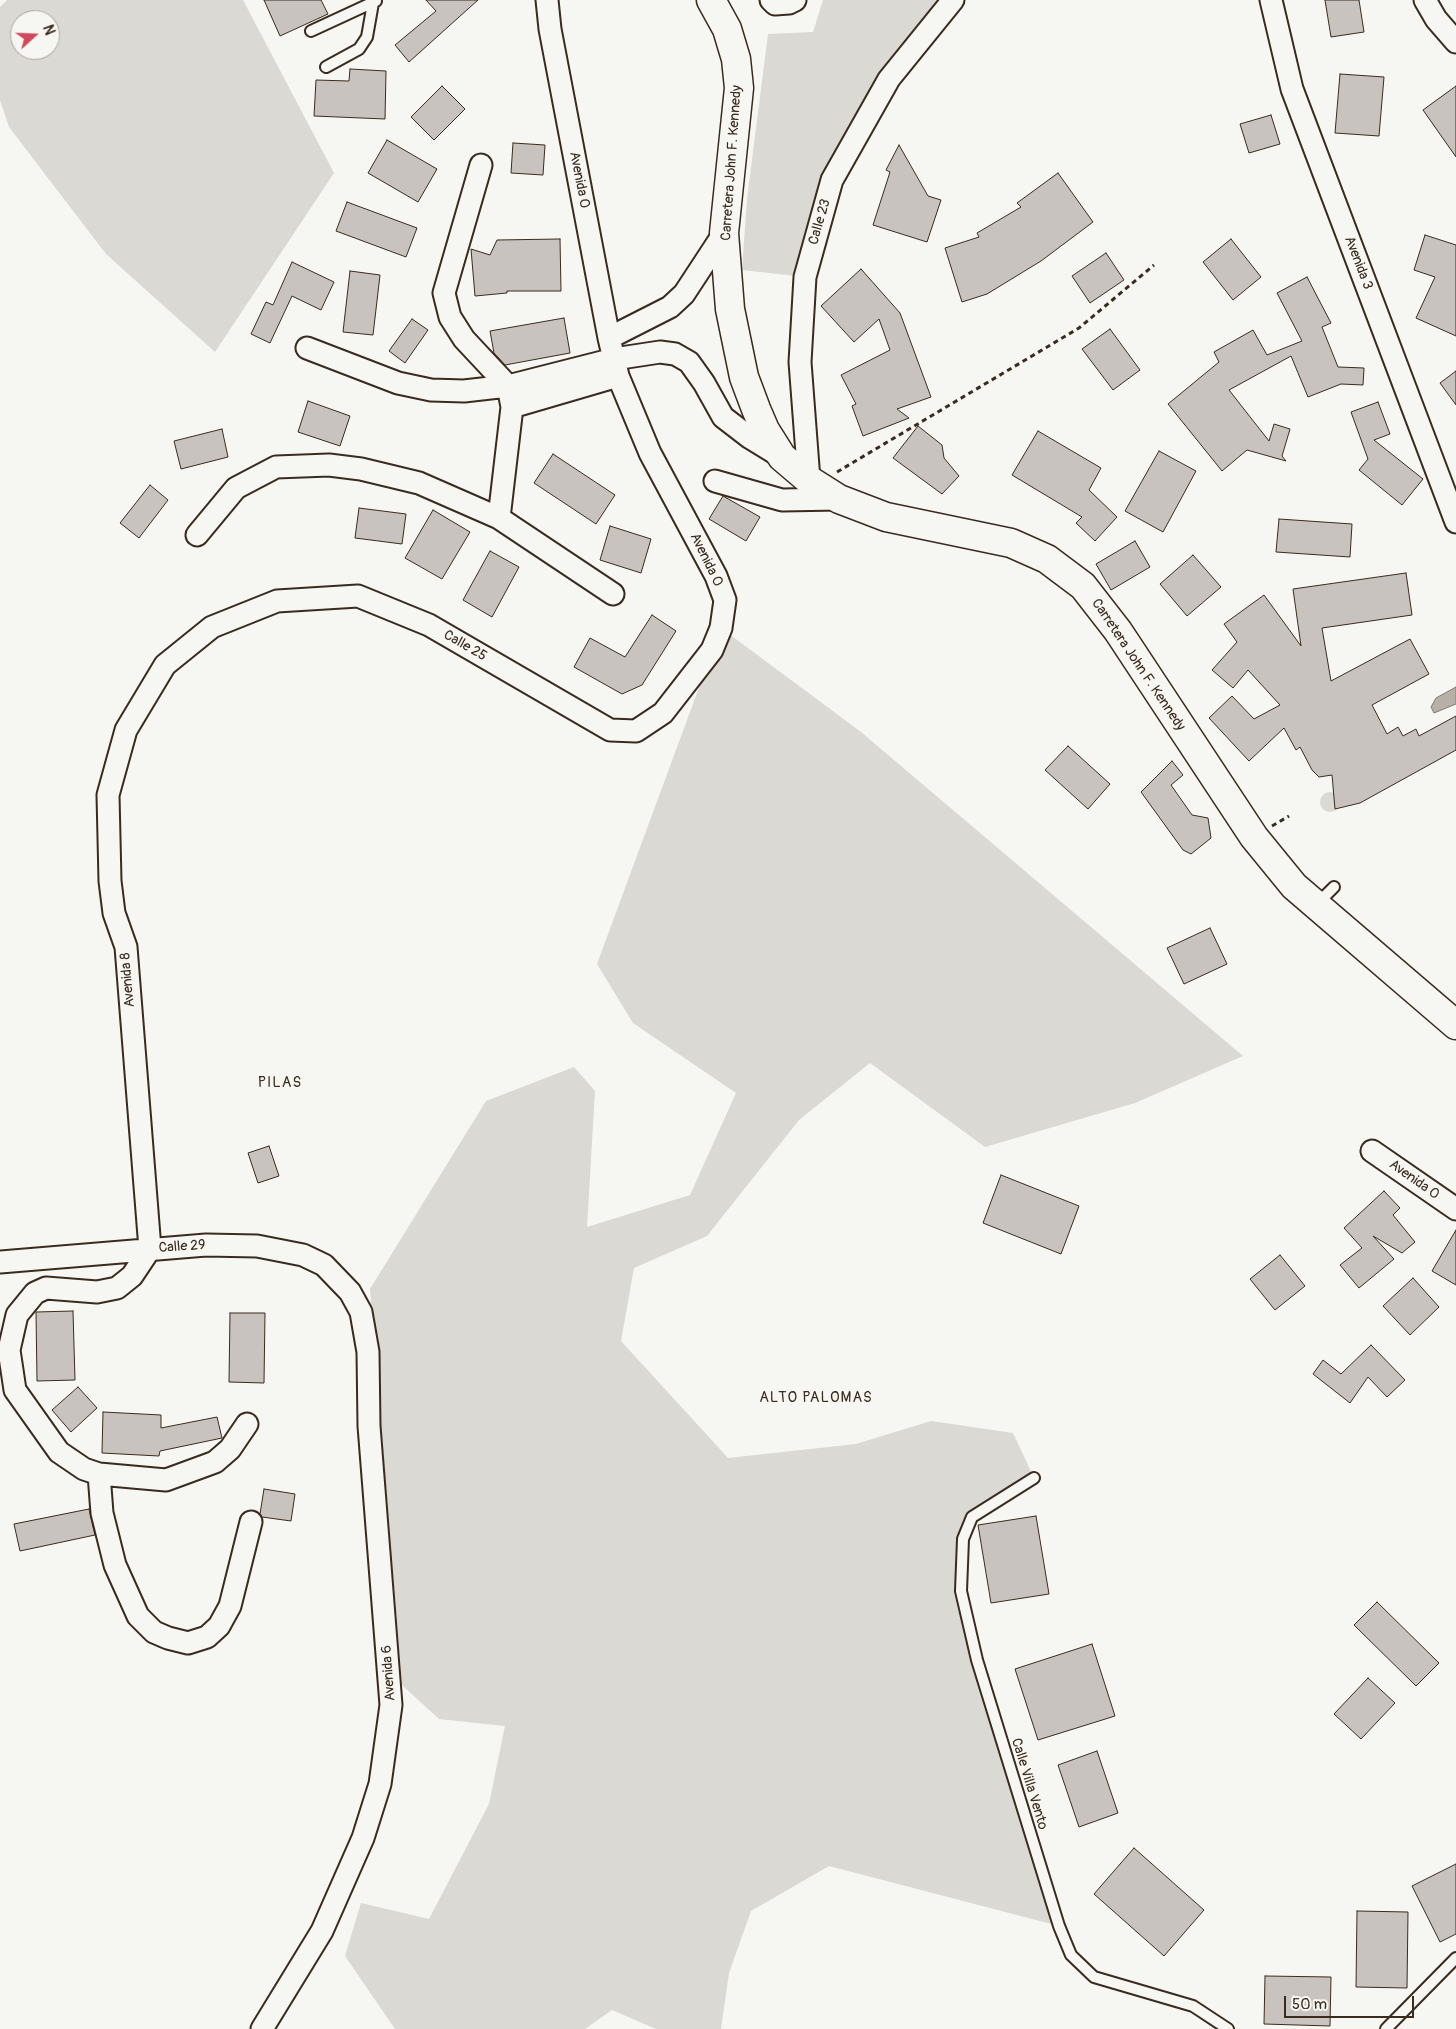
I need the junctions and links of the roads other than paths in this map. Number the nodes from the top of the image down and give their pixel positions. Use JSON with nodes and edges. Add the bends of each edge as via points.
{"nodes":[{"id":1,"x":547,"y":0,"type":"edge"},
{"id":2,"x":711,"y":0,"type":"edge"},
{"id":3,"x":771,"y":0,"type":"edge"},
{"id":4,"x":795,"y":0,"type":"edge"},
{"id":5,"x":954,"y":0,"type":"edge"},
{"id":6,"x":1271,"y":0,"type":"edge"},
{"id":7,"x":1425,"y":0,"type":"edge"},
{"id":8,"x":375,"y":2,"type":"edge"},
{"id":9,"x":311,"y":32,"type":"dead end"},
{"id":10,"x":1456,"y":42,"type":"edge"},
{"id":11,"x":326,"y":67,"type":"dead end"},
{"id":12,"x":481,"y":165,"type":"dead end"},
{"id":13,"x":724,"y":232,"type":"junction"},
{"id":14,"x":609,"y":338,"type":"junction"},
{"id":15,"x":307,"y":348,"type":"dead end"},
{"id":16,"x":616,"y":368,"type":"junction"},
{"id":17,"x":508,"y":386,"type":"junction"},
{"id":18,"x":512,"y":407,"type":"junction"},
{"id":19,"x":782,"y":458,"type":"junction"},
{"id":20,"x":715,"y":481,"type":"dead end"},
{"id":21,"x":813,"y":482,"type":"junction"},
{"id":22,"x":839,"y":499,"type":"junction"},
{"id":23,"x":499,"y":518,"type":"junction"},
{"id":24,"x":1456,"y":522,"type":"edge"},
{"id":25,"x":197,"y":535,"type":"dead end"},
{"id":26,"x":613,"y":594,"type":"dead end"},
{"id":27,"x":721,"y":628,"type":"joint"},
{"id":28,"x":165,"y":665,"type":"joint"},
{"id":29,"x":1456,"y":1025,"type":"edge"},
{"id":30,"x":1372,"y":1151,"type":"dead end"},
{"id":31,"x":1456,"y":1209,"type":"edge"},
{"id":32,"x":150,"y":1249,"type":"junction"},
{"id":33,"x":0,"y":1262,"type":"edge"},
{"id":34,"x":350,"y":1292,"type":"joint"},
{"id":35,"x":247,"y":1424,"type":"dead end"},
{"id":36,"x":99,"y":1474,"type":"junction"},
{"id":37,"x":1034,"y":1478,"type":"dead end"},
{"id":38,"x":251,"y":1522,"type":"dead end"},
{"id":39,"x":1456,"y":1958,"type":"edge"},
{"id":40,"x":262,"y":2029,"type":"edge"},
{"id":41,"x":1228,"y":2029,"type":"edge"},
{"id":42,"x":1386,"y":2029,"type":"edge"}],
"edges":[{"from":1,"to":14,"type":"street","name":"Avenida 0"},
{"from":2,"to":13,"type":"main road","name":"Carretera John F. Kennedy","via":[[727,29],[736,59],[739,88]]},
{"from":3,"to":4,"type":"street","via":[[775,4]]},
{"from":5,"to":21,"type":"street","name":"Calle 23","via":[[889,79],[832,180],[805,277],[800,362]]},
{"from":6,"to":24,"type":"street","name":"Avenida 3","via":[[1292,90]]},
{"from":7,"to":10,"type":"street"},
{"from":8,"to":9,"type":"lane"},
{"from":8,"to":11,"type":"lane","via":[[367,37],[360,49]]},
{"from":12,"to":17,"type":"street","via":[[444,293],[450,317],[464,339]]},
{"from":13,"to":14,"type":"street","via":[[684,294],[670,307]]},
{"from":13,"to":19,"type":"main road","name":"Carretera John F. Kennedy","via":[[730,310],[744,377],[765,430]]},
{"from":14,"to":16,"type":"street","name":"Avenida 0"},
{"from":15,"to":17,"type":"street","via":[[398,383],[431,390],[464,391]]},
{"from":16,"to":17,"type":"street"},
{"from":16,"to":18,"type":"street"},
{"from":16,"to":19,"type":"street","via":[[660,352],[675,354],[689,362],[723,417]]},
{"from":16,"to":27,"type":"street","name":"Avenida 0","via":[[650,453],[716,576],[724,600]]},
{"from":17,"to":18,"type":"street"},
{"from":18,"to":23,"type":"street"},
{"from":19,"to":21,"type":"main road","name":"Carretera John F. Kennedy"},
{"from":20,"to":22,"type":"street","via":[[782,500]]},
{"from":21,"to":22,"type":"main road","name":"Carretera John F. Kennedy"},
{"from":22,"to":29,"type":"main road","name":"Carretera John F. Kennedy","via":[[886,517],[1011,543],[1047,558],[1083,586],[1118,631],[1254,837],[1294,886],[1325,896]]},
{"from":23,"to":25,"type":"street","via":[[418,483],[361,469],[329,465],[276,467],[236,488]]},
{"from":23,"to":26,"type":"street"},
{"from":27,"to":28,"type":"street","name":"Calle 25","via":[[712,650],[663,713],[636,731],[610,730],[429,625],[358,596],[278,601],[212,626]]},
{"from":28,"to":32,"type":"street","name":"Avenida 8","via":[[126,730],[108,795],[110,881],[114,913],[126,947]]},
{"from":30,"to":31,"type":"street","name":"Avenida 0"},
{"from":32,"to":33,"type":"street","name":"Calle 29"},
{"from":32,"to":34,"type":"street","name":"Calle 29","via":[[257,1246],[303,1255],[324,1265]]},
{"from":32,"to":36,"type":"street","via":[[132,1276],[117,1288],[97,1292],[46,1288],[35,1293],[16,1315],[9,1350],[15,1390],[59,1452],[84,1469]]},
{"from":34,"to":40,"type":"street","name":"Avenida 6","via":[[361,1312],[368,1352],[369,1426],[391,1706],[380,1784],[363,1838],[322,1931]]},
{"from":35,"to":36,"type":"street","via":[[230,1449],[215,1462],[166,1480]]},
{"from":36,"to":38,"type":"street","via":[[102,1513],[115,1565],[138,1616],[154,1632],[168,1638],[188,1643],[207,1637],[220,1626],[230,1606]]},
{"from":37,"to":41,"type":"lane","name":"Calle Villa Vento","via":[[972,1516],[963,1539],[961,1591],[977,1660],[1059,1926],[1071,1955],[1094,1977],[1193,2006]]},
{"from":39,"to":42,"type":"lane"}]}
